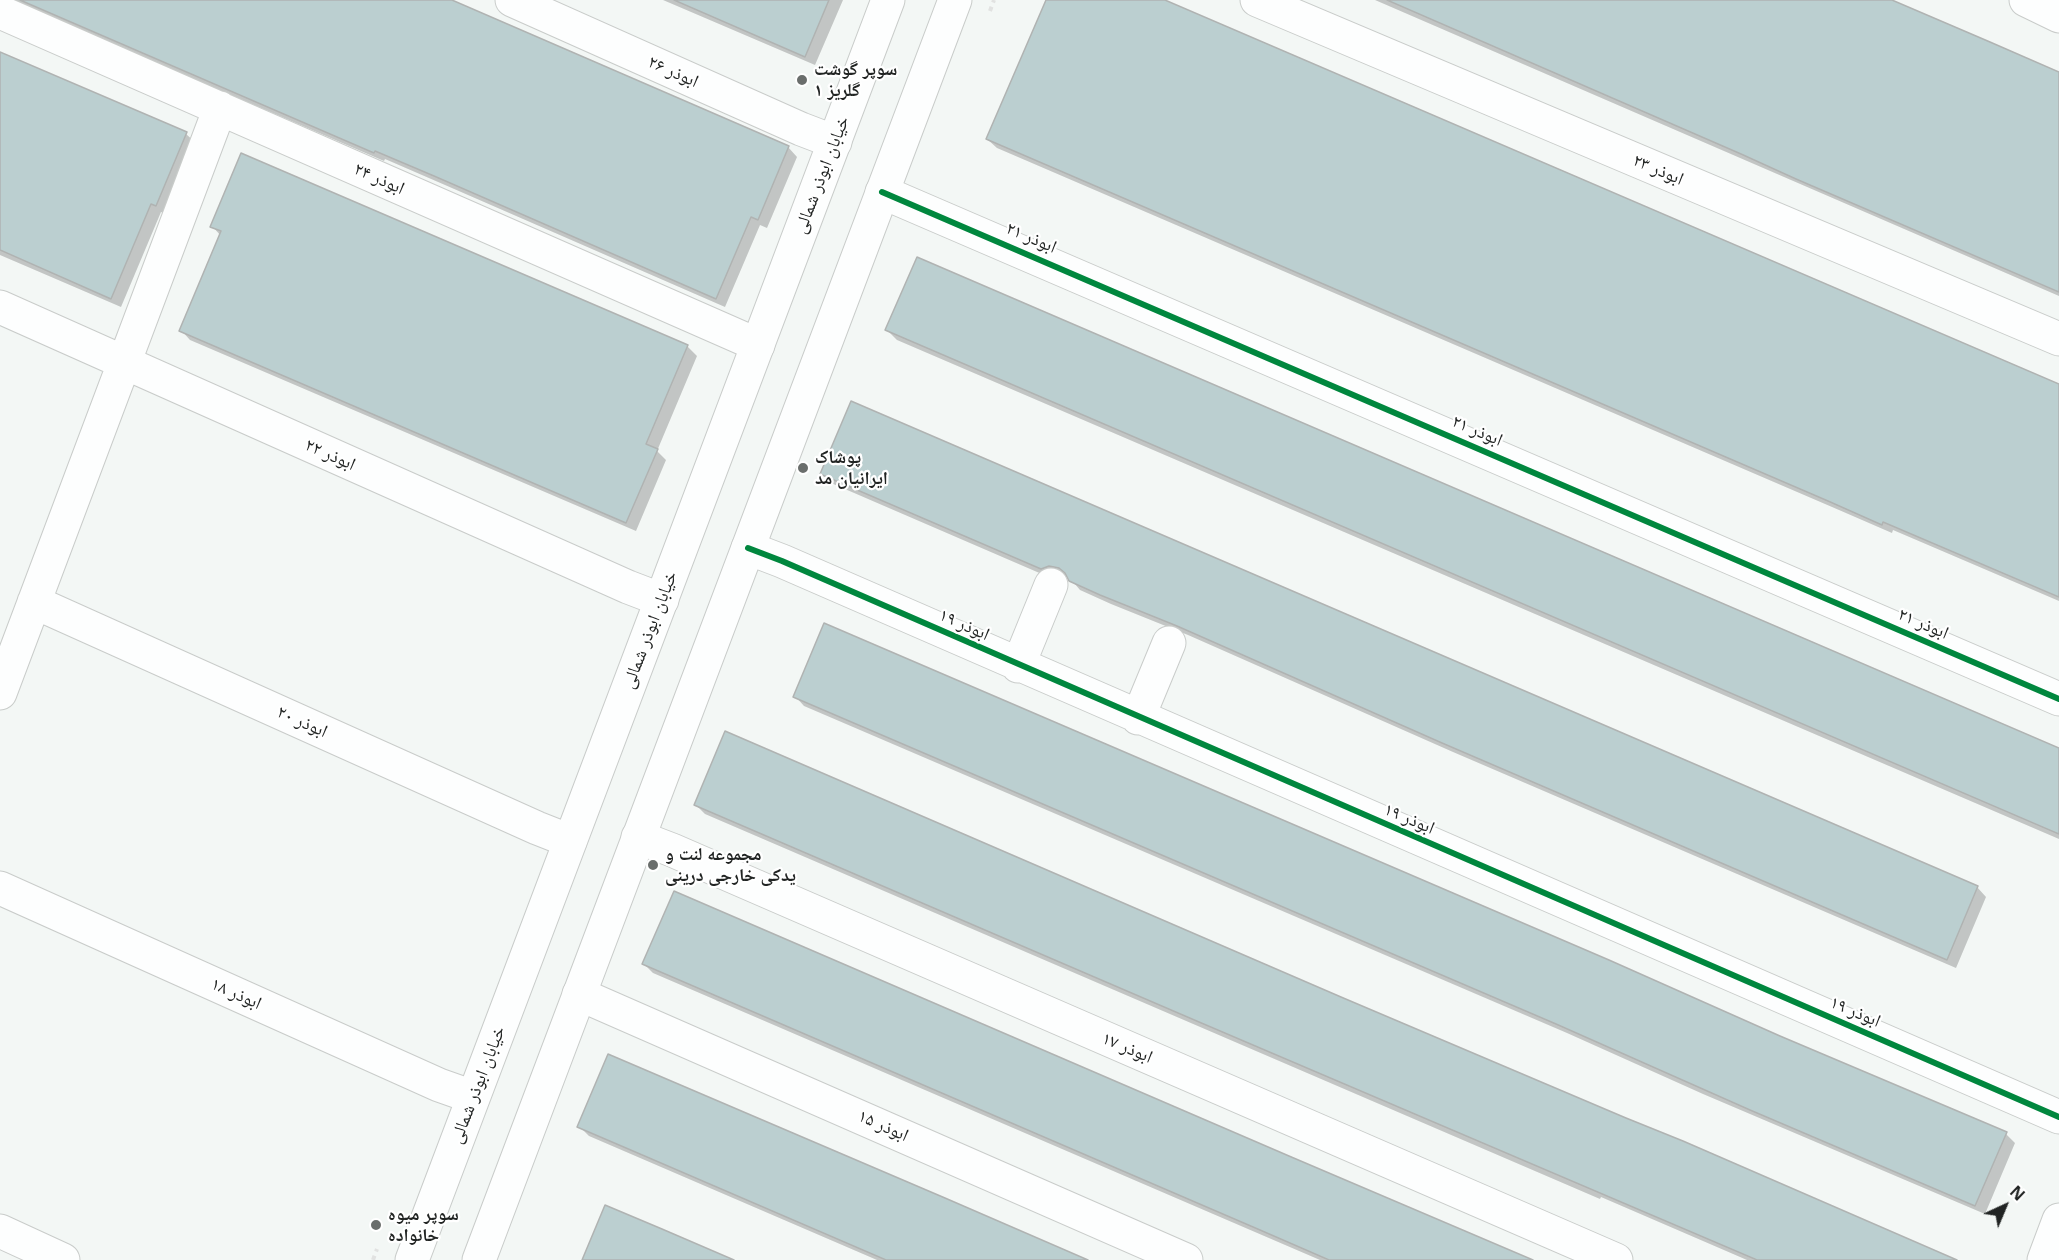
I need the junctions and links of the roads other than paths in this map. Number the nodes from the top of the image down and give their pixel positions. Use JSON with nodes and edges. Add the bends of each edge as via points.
{"nodes":[{"id":1,"x":512,"y":0,"type":"edge"},
{"id":2,"x":888,"y":0,"type":"edge"},
{"id":3,"x":955,"y":0,"type":"edge"},
{"id":4,"x":1257,"y":0,"type":"edge"},
{"id":5,"x":0,"y":12,"type":"edge"},
{"id":6,"x":220,"y":108,"type":"junction"},
{"id":7,"x":835,"y":142,"type":"junction"},
{"id":8,"x":882,"y":192,"type":"junction"},
{"id":9,"x":0,"y":307,"type":"edge"},
{"id":10,"x":2059,"y":339,"type":"edge"},
{"id":11,"x":758,"y":345,"type":"junction"},
{"id":12,"x":124,"y":362,"type":"junction"},
{"id":13,"x":748,"y":548,"type":"junction"},
{"id":14,"x":1051,"y":585,"type":"dead end"},
{"id":15,"x":662,"y":600,"type":"junction"},
{"id":16,"x":34,"y":602,"type":"junction"},
{"id":17,"x":1168,"y":643,"type":"dead end"},
{"id":18,"x":1018,"y":666,"type":"junction"},
{"id":19,"x":1,"y":687,"type":"edge"},
{"id":20,"x":2059,"y":699,"type":"edge"},
{"id":21,"x":1138,"y":718,"type":"junction"},
{"id":22,"x":638,"y":837,"type":"junction"},
{"id":23,"x":570,"y":841,"type":"junction"},
{"id":24,"x":0,"y":888,"type":"edge"},
{"id":25,"x":579,"y":994,"type":"junction"},
{"id":26,"x":473,"y":1097,"type":"junction"},
{"id":27,"x":2059,"y":1117,"type":"edge"},
{"id":28,"x":2059,"y":1220,"type":"edge"},
{"id":29,"x":0,"y":1231,"type":"edge"},
{"id":30,"x":63,"y":1260,"type":"edge"},
{"id":31,"x":412,"y":1260,"type":"edge"},
{"id":32,"x":478,"y":1260,"type":"edge"},
{"id":33,"x":1186,"y":1260,"type":"edge"},
{"id":34,"x":1616,"y":1260,"type":"edge"},
{"id":35,"x":2044,"y":1260,"type":"edge"}],
"edges":[{"from":1,"to":7,"type":"street","name":"ابوذر ۲۶"},
{"from":2,"to":7,"type":"street","name":"خیابان ابوذر شمالی"},
{"from":3,"to":8,"type":"street"},
{"from":4,"to":10,"type":"street","name":"ابوذر ۲۳"},
{"from":5,"to":6,"type":"street","name":"ابوذر ۲۴"},
{"from":6,"to":11,"type":"street","name":"ابوذر ۲۴"},
{"from":6,"to":12,"type":"street"},
{"from":7,"to":11,"type":"street","name":"خیابان ابوذر شمالی"},
{"from":8,"to":13,"type":"street"},
{"from":8,"to":20,"type":"street","name":"ابوذر ۲۱"},
{"from":9,"to":12,"type":"street","name":"ابوذر ۲۲"},
{"from":11,"to":15,"type":"street","name":"خیابان ابوذر شمالی"},
{"from":12,"to":15,"type":"street","name":"ابوذر ۲۲"},
{"from":12,"to":16,"type":"street"},
{"from":13,"to":18,"type":"street","name":"ابوذر ۱۹"},
{"from":13,"to":22,"type":"street"},
{"from":14,"to":18,"type":"street"},
{"from":15,"to":23,"type":"street","name":"خیابان ابوذر شمالی"},
{"from":16,"to":19,"type":"street"},
{"from":16,"to":23,"type":"street","name":"ابوذر ۲۰"},
{"from":17,"to":21,"type":"street"},
{"from":18,"to":21,"type":"street","name":"ابوذر ۱۹"},
{"from":21,"to":27,"type":"street","name":"ابوذر ۱۹"},
{"from":22,"to":25,"type":"street"},
{"from":22,"to":34,"type":"street","name":"ابوذر ۱۷"},
{"from":23,"to":26,"type":"street","name":"خیابان ابوذر شمالی"},
{"from":24,"to":26,"type":"street","name":"ابوذر ۱۸"},
{"from":25,"to":32,"type":"street"},
{"from":25,"to":33,"type":"street","name":"ابوذر ۱۵"},
{"from":26,"to":31,"type":"street","name":"خیابان ابوذر شمالی"},
{"from":28,"to":35,"type":"street"},
{"from":29,"to":30,"type":"street"}]}
